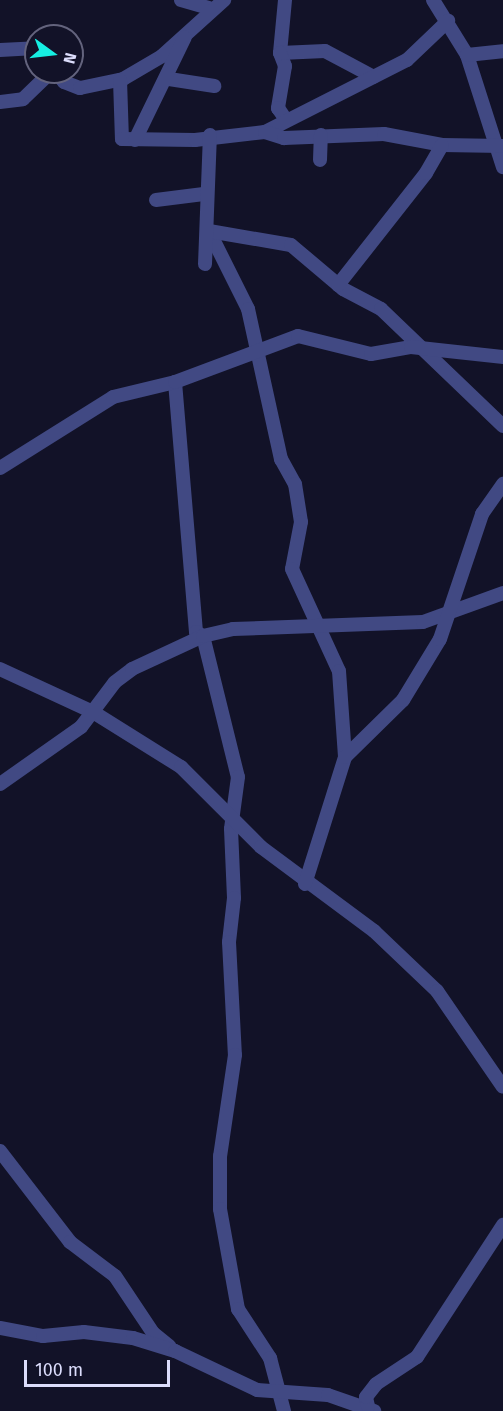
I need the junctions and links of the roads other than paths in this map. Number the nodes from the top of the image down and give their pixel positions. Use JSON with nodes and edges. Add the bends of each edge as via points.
{"nodes":[{"id":1,"x":181,"y":0,"type":"edge"},
{"id":2,"x":224,"y":0,"type":"edge"},
{"id":3,"x":285,"y":0,"type":"edge"},
{"id":4,"x":433,"y":0,"type":"edge"},
{"id":5,"x":209,"y":8,"type":"junction"},
{"id":6,"x":448,"y":21,"type":"junction"},
{"id":7,"x":189,"y":27,"type":"junction"},
{"id":8,"x":24,"y":49,"type":"edge"},
{"id":9,"x":0,"y":50,"type":"edge"},
{"id":10,"x":503,"y":51,"type":"edge"},
{"id":11,"x":280,"y":53,"type":"junction"},
{"id":12,"x":467,"y":55,"type":"junction"},
{"id":13,"x":374,"y":77,"type":"junction"},
{"id":14,"x":169,"y":79,"type":"junction"},
{"id":15,"x":120,"y":80,"type":"junction"},
{"id":16,"x":38,"y":84,"type":"edge"},
{"id":17,"x":69,"y":84,"type":"edge"},
{"id":18,"x":214,"y":86,"type":"dead end"},
{"id":19,"x":0,"y":102,"type":"edge"},
{"id":20,"x":286,"y":120,"type":"junction"},
{"id":21,"x":265,"y":132,"type":"junction"},
{"id":22,"x":210,"y":135,"type":"junction"},
{"id":23,"x":321,"y":135,"type":"junction"},
{"id":24,"x":135,"y":140,"type":"junction"},
{"id":25,"x":442,"y":145,"type":"junction"},
{"id":26,"x":499,"y":145,"type":"edge"},
{"id":27,"x":320,"y":160,"type":"dead end"},
{"id":28,"x":503,"y":167,"type":"edge"},
{"id":29,"x":204,"y":194,"type":"junction"},
{"id":30,"x":156,"y":200,"type":"dead end"},
{"id":31,"x":208,"y":231,"type":"junction"},
{"id":32,"x":205,"y":264,"type":"dead end"},
{"id":33,"x":338,"y":285,"type":"junction"},
{"id":34,"x":416,"y":347,"type":"junction"},
{"id":35,"x":257,"y":350,"type":"junction"},
{"id":36,"x":503,"y":357,"type":"edge"},
{"id":37,"x":175,"y":382,"type":"junction"},
{"id":38,"x":503,"y":426,"type":"edge"},
{"id":39,"x":0,"y":468,"type":"edge"},
{"id":40,"x":503,"y":484,"type":"edge"},
{"id":41,"x":503,"y":593,"type":"edge"},
{"id":42,"x":448,"y":614,"type":"junction"},
{"id":43,"x":319,"y":625,"type":"junction"},
{"id":44,"x":202,"y":636,"type":"junction"},
{"id":45,"x":0,"y":669,"type":"edge"},
{"id":46,"x":93,"y":712,"type":"junction"},
{"id":47,"x":345,"y":757,"type":"junction"},
{"id":48,"x":0,"y":784,"type":"edge"},
{"id":49,"x":233,"y":820,"type":"junction"},
{"id":50,"x":305,"y":884,"type":"junction"},
{"id":51,"x":503,"y":1087,"type":"edge"},
{"id":52,"x":0,"y":1151,"type":"edge"},
{"id":53,"x":503,"y":1225,"type":"edge"},
{"id":54,"x":0,"y":1328,"type":"edge"},
{"id":55,"x":175,"y":1350,"type":"junction"},
{"id":56,"x":277,"y":1392,"type":"junction"},
{"id":57,"x":371,"y":1408,"type":"edge"},
{"id":58,"x":284,"y":1411,"type":"edge"}],
"edges":[{"from":1,"to":5,"type":"street"},
{"from":2,"to":5,"type":"street"},
{"from":3,"to":11,"type":"street"},
{"from":4,"to":6,"type":"street"},
{"from":5,"to":7,"type":"street"},
{"from":6,"to":12,"type":"street"},
{"from":6,"to":13,"type":"street","via":[[407,60]]},
{"from":7,"to":14,"type":"street"},
{"from":7,"to":15,"type":"street","via":[[162,57]]},
{"from":8,"to":9,"type":"street"},
{"from":10,"to":12,"type":"street"},
{"from":11,"to":13,"type":"street","via":[[325,51]]},
{"from":11,"to":20,"type":"street","via":[[285,66],[278,108]]},
{"from":12,"to":26,"type":"street"},
{"from":13,"to":20,"type":"street"},
{"from":14,"to":18,"type":"street"},
{"from":14,"to":24,"type":"street"},
{"from":15,"to":17,"type":"street","via":[[80,88]]},
{"from":15,"to":24,"type":"street","via":[[122,139]]},
{"from":16,"to":19,"type":"street","via":[[22,99]]},
{"from":20,"to":21,"type":"street"},
{"from":21,"to":22,"type":"street"},
{"from":21,"to":23,"type":"street","via":[[284,138]]},
{"from":22,"to":24,"type":"street"},
{"from":22,"to":29,"type":"street"},
{"from":23,"to":25,"type":"street","via":[[384,134]]},
{"from":23,"to":27,"type":"street"},
{"from":25,"to":26,"type":"street"},
{"from":25,"to":33,"type":"street","via":[[426,173]]},
{"from":26,"to":28,"type":"street"},
{"from":29,"to":30,"type":"street"},
{"from":29,"to":31,"type":"street"},
{"from":31,"to":32,"type":"street"},
{"from":31,"to":33,"type":"street","via":[[291,245]]},
{"from":31,"to":35,"type":"street","via":[[248,309]]},
{"from":33,"to":34,"type":"street","via":[[381,309]]},
{"from":34,"to":35,"type":"street","via":[[370,354],[298,336]]},
{"from":34,"to":36,"type":"street"},
{"from":34,"to":38,"type":"street"},
{"from":35,"to":37,"type":"street"},
{"from":35,"to":43,"type":"street","via":[[281,459],[295,484],[301,522],[292,569]]},
{"from":37,"to":39,"type":"street","via":[[113,396]]},
{"from":37,"to":44,"type":"street","via":[[192,608],[196,632]]},
{"from":40,"to":42,"type":"street","via":[[482,514]]},
{"from":41,"to":42,"type":"street"},
{"from":42,"to":43,"type":"street","via":[[423,622]]},
{"from":42,"to":47,"type":"street","via":[[440,639],[403,700]]},
{"from":43,"to":44,"type":"street","via":[[233,629]]},
{"from":43,"to":47,"type":"street","via":[[339,671]]},
{"from":44,"to":46,"type":"street","via":[[132,669],[115,682]]},
{"from":44,"to":49,"type":"street","via":[[238,777]]},
{"from":45,"to":46,"type":"street"},
{"from":46,"to":48,"type":"street","via":[[64,742]]},
{"from":46,"to":49,"type":"street","via":[[181,767]]},
{"from":47,"to":50,"type":"street"},
{"from":49,"to":50,"type":"street"},
{"from":49,"to":56,"type":"street","via":[[229,942],[234,1055],[220,1156],[220,1209],[238,1309],[270,1358]]},
{"from":50,"to":51,"type":"street","via":[[374,931],[437,991]]},
{"from":52,"to":55,"type":"street","via":[[70,1242],[116,1276],[153,1333]]},
{"from":53,"to":57,"type":"street","via":[[417,1357],[376,1384],[366,1397]]},
{"from":54,"to":55,"type":"street","via":[[43,1336],[84,1332],[133,1338]]},
{"from":55,"to":56,"type":"street","via":[[236,1383]]},
{"from":56,"to":57,"type":"street"},
{"from":56,"to":58,"type":"street"}]}
